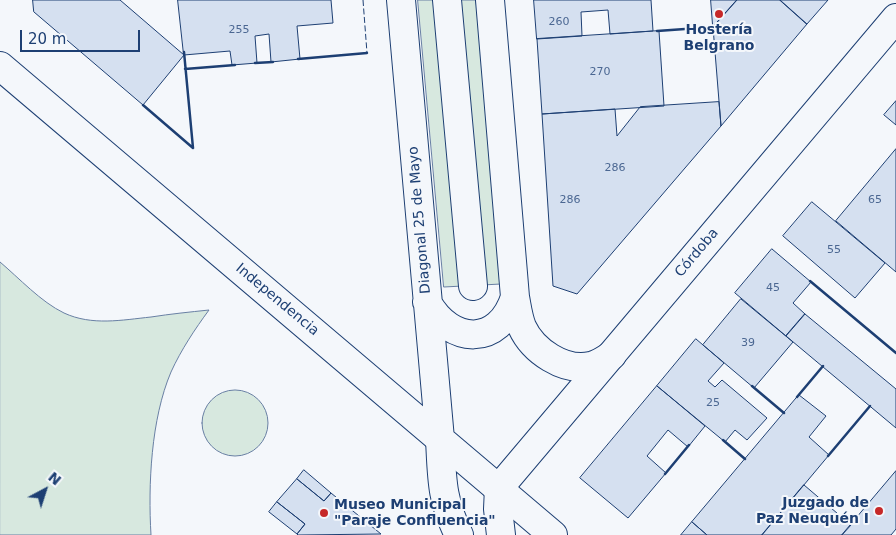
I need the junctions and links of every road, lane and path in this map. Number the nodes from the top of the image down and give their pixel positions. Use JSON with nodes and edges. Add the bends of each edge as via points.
{"nodes":[{"id":1,"x":401,"y":0,"type":"edge"},
{"id":2,"x":447,"y":0,"type":"edge"},
{"id":3,"x":490,"y":0,"type":"edge"},
{"id":4,"x":896,"y":18,"type":"edge"},
{"id":5,"x":0,"y":66,"type":"edge"},
{"id":6,"x":473,"y":286,"type":"dead end"},
{"id":7,"x":515,"y":297,"type":"junction"},
{"id":8,"x":427,"y":302,"type":"junction"},
{"id":9,"x":612,"y":355,"type":"junction"},
{"id":10,"x":440,"y":439,"type":"junction"},
{"id":11,"x":499,"y":488,"type":"junction"},
{"id":12,"x":459,"y":535,"type":"edge"},
{"id":13,"x":501,"y":535,"type":"edge"},
{"id":14,"x":553,"y":535,"type":"edge"}],
"edges":[{"from":1,"to":8,"type":"main road","name":"Diagonal 25 de Mayo"},
{"from":2,"to":6,"type":"main road"},
{"from":3,"to":7,"type":"main road"},
{"from":4,"to":9,"type":"main road","name":"Córdoba"},
{"from":5,"to":10,"type":"main road","name":"Independencia"},
{"from":7,"to":8,"type":"main road","via":[[505,318],[496,327],[470,334],[442,323]]},
{"from":7,"to":9,"type":"main road","via":[[523,328],[530,340],[555,360],[568,366],[592,366]]},
{"from":8,"to":10,"type":"main road","name":"Diagonal 25 de Mayo"},
{"from":9,"to":11,"type":"main road","name":"Córdoba"},
{"from":10,"to":11,"type":"main road","name":"Independencia"},
{"from":10,"to":12,"type":"main road","name":"Diagonal 25 de Mayo","via":[[444,500]]},
{"from":11,"to":13,"type":"main road"},
{"from":11,"to":14,"type":"main road","name":"Independencia"}]}
